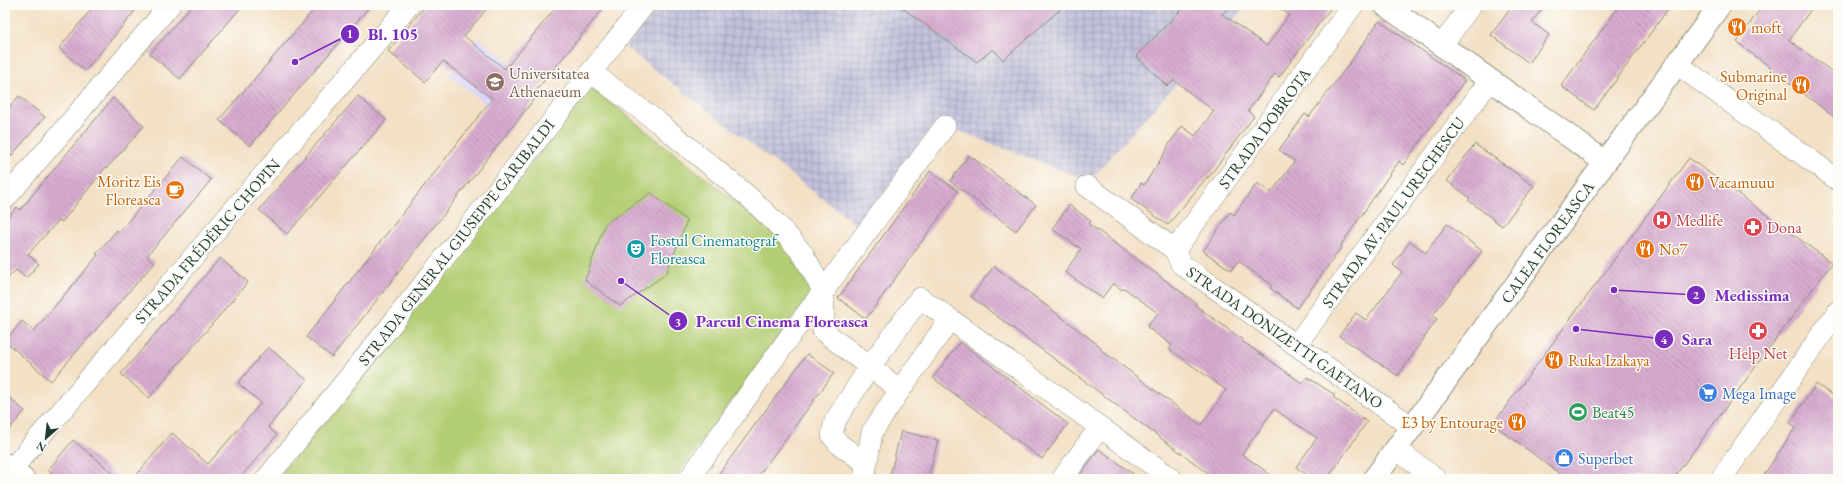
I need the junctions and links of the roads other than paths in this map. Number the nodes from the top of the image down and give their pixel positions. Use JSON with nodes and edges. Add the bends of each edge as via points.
{"nodes":[{"id":1,"x":170,"y":5,"type":"edge"},
{"id":2,"x":409,"y":5,"type":"edge"},
{"id":3,"x":644,"y":5,"type":"edge"},
{"id":4,"x":1353,"y":5,"type":"edge"},
{"id":5,"x":1385,"y":5,"type":"edge"},
{"id":6,"x":1471,"y":5,"type":"edge"},
{"id":7,"x":1720,"y":5,"type":"edge"},
{"id":8,"x":1442,"y":45,"type":"junction"},
{"id":9,"x":1677,"y":64,"type":"junction"},
{"id":10,"x":591,"y":72,"type":"junction"},
{"id":11,"x":1490,"y":80,"type":"junction"},
{"id":12,"x":945,"y":126,"type":"dead end"},
{"id":13,"x":1605,"y":162,"type":"junction"},
{"id":14,"x":1838,"y":180,"type":"edge"},
{"id":15,"x":1087,"y":186,"type":"dead end"},
{"id":16,"x":5,"y":199,"type":"edge"},
{"id":17,"x":1175,"y":250,"type":"junction"},
{"id":18,"x":824,"y":292,"type":"junction"},
{"id":19,"x":1838,"y":311,"type":"edge"},
{"id":20,"x":950,"y":319,"type":"junction"},
{"id":21,"x":1296,"y":345,"type":"junction"},
{"id":22,"x":869,"y":368,"type":"junction"},
{"id":23,"x":900,"y":390,"type":"junction"},
{"id":24,"x":1100,"y":427,"type":"junction"},
{"id":25,"x":1412,"y":427,"type":"junction"},
{"id":26,"x":1396,"y":450,"type":"junction"},
{"id":27,"x":865,"y":471,"type":"edge"},
{"id":28,"x":11,"y":472,"type":"edge"},
{"id":29,"x":266,"y":479,"type":"edge"},
{"id":30,"x":689,"y":479,"type":"edge"},
{"id":31,"x":1062,"y":479,"type":"edge"},
{"id":32,"x":1172,"y":479,"type":"edge"},
{"id":33,"x":1374,"y":479,"type":"edge"},
{"id":34,"x":1436,"y":479,"type":"edge"},
{"id":35,"x":1721,"y":479,"type":"edge"}],
"edges":[{"from":1,"to":16,"type":"street"},
{"from":2,"to":28,"type":"street","name":"STRADA FRÉDÉRIC CHOPIN"},
{"from":3,"to":10,"type":"street","name":"STRADA GENERAL GIUSEPPE GARIBALDI"},
{"from":4,"to":17,"type":"street","name":"STRADA DOBROTA"},
{"from":5,"to":8,"type":"street"},
{"from":6,"to":8,"type":"street"},
{"from":7,"to":9,"type":"street","name":"CALEA FLOREASCA"},
{"from":8,"to":11,"type":"street"},
{"from":9,"to":13,"type":"street","name":"CALEA FLOREASCA"},
{"from":9,"to":14,"type":"street"},
{"from":10,"to":18,"type":"street","via":[[659,123],[749,197],[803,254]]},
{"from":10,"to":29,"type":"street","name":"STRADA GENERAL GIUSEPPE GARIBALDI","via":[[435,271]]},
{"from":11,"to":13,"type":"street"},
{"from":11,"to":21,"type":"street","name":"STRADA AV. PAUL URECHESCU"},
{"from":12,"to":18,"type":"street"},
{"from":13,"to":25,"type":"street","name":"CALEA FLOREASCA"},
{"from":15,"to":17,"type":"street","name":"STRADA DONIZETTI GAETANO"},
{"from":17,"to":21,"type":"street","name":"STRADA DONIZETTI GAETANO","via":[[1181,264]]},
{"from":18,"to":22,"type":"street","via":[[823,331]]},
{"from":18,"to":30,"type":"street"},
{"from":19,"to":35,"type":"street"},
{"from":20,"to":22,"type":"street","via":[[920,298]]},
{"from":20,"to":23,"type":"street"},
{"from":20,"to":24,"type":"street"},
{"from":21,"to":25,"type":"street","name":"STRADA DONIZETTI GAETANO"},
{"from":22,"to":23,"type":"street"},
{"from":22,"to":27,"type":"street","via":[[835,421],[832,435]]},
{"from":23,"to":27,"type":"street","via":[[872,432]]},
{"from":24,"to":31,"type":"street"},
{"from":24,"to":32,"type":"street"},
{"from":25,"to":26,"type":"street","name":"CALEA FLOREASCA"},
{"from":26,"to":33,"type":"street","name":"CALEA FLOREASCA"},
{"from":26,"to":34,"type":"street"}]}
